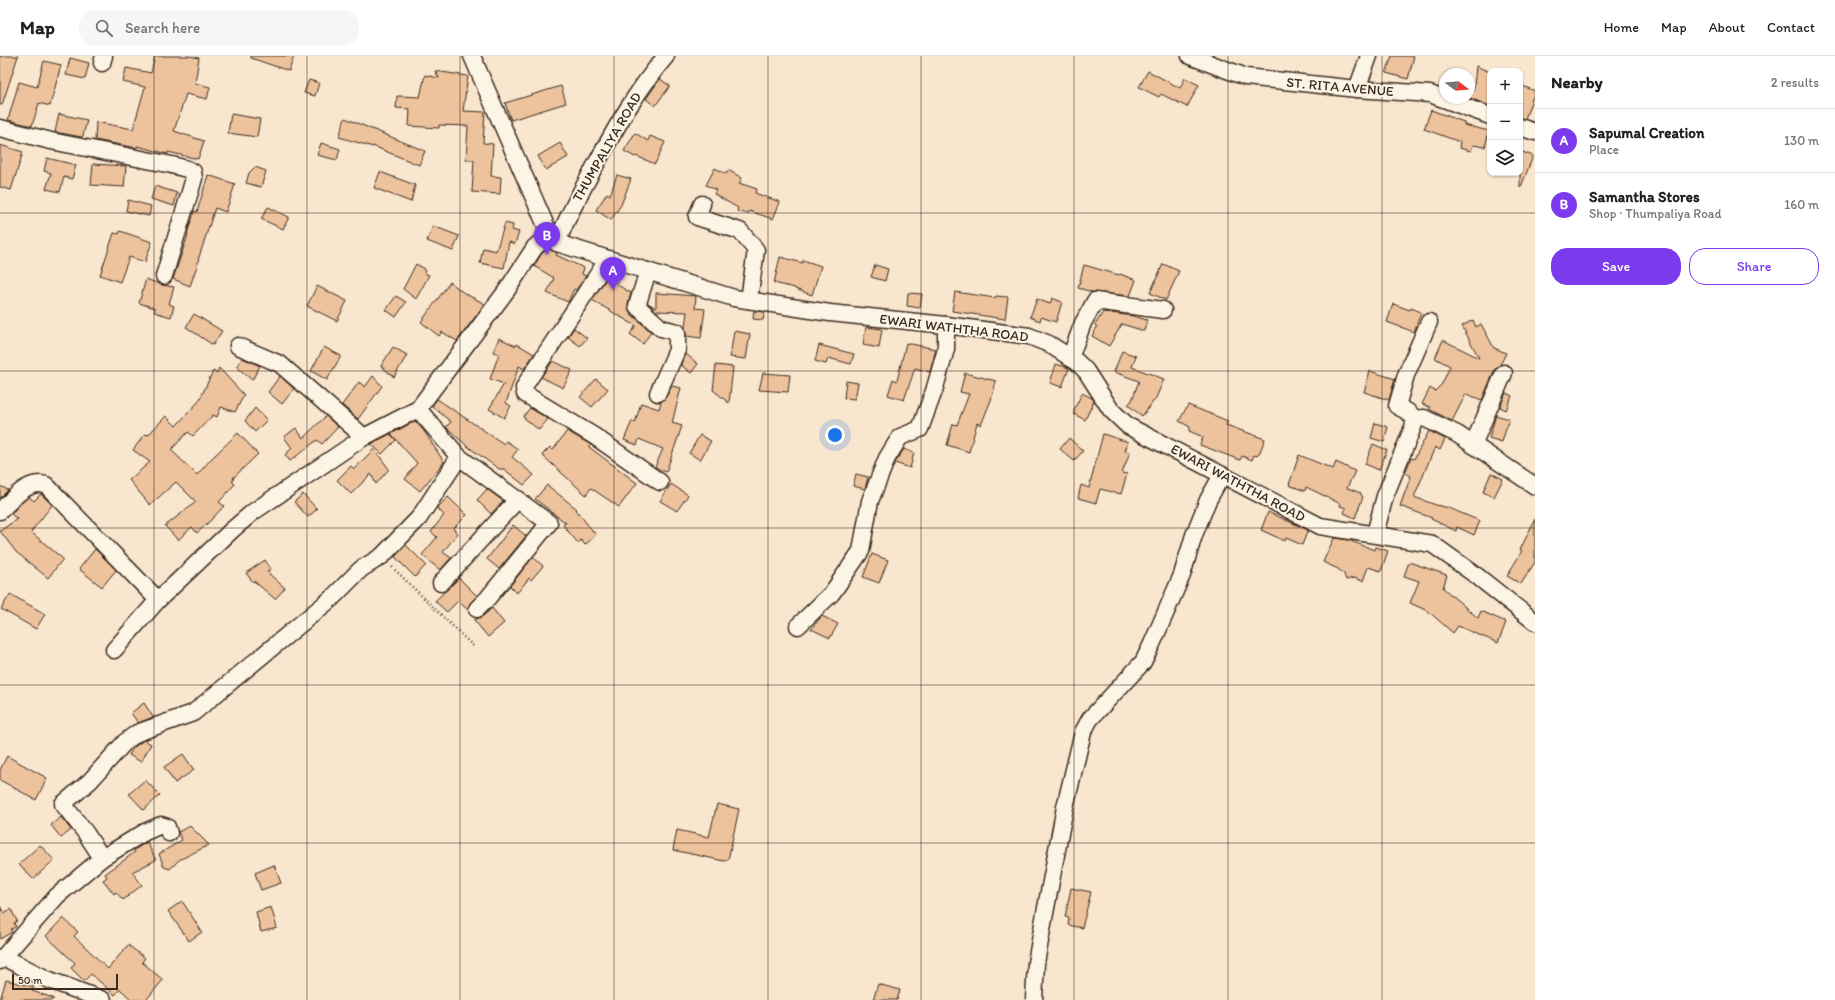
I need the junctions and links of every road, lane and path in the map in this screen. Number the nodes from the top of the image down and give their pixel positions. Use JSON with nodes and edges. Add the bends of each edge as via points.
{"nodes":[{"id":1,"x":472,"y":56,"type":"edge"},
{"id":2,"x":666,"y":56,"type":"edge"},
{"id":3,"x":1190,"y":56,"type":"edge"},
{"id":4,"x":1369,"y":56,"type":"edge"},
{"id":5,"x":1357,"y":89,"type":"junction"},
{"id":6,"x":1487,"y":115,"type":"edge"},
{"id":7,"x":0,"y":128,"type":"edge"},
{"id":8,"x":1523,"y":128,"type":"edge"},
{"id":9,"x":1535,"y":132,"type":"edge"},
{"id":10,"x":702,"y":204,"type":"dead end"},
{"id":11,"x":554,"y":239,"type":"junction"},
{"id":12,"x":608,"y":259,"type":"junction"},
{"id":13,"x":648,"y":271,"type":"junction"},
{"id":14,"x":164,"y":276,"type":"dead end"},
{"id":15,"x":749,"y":300,"type":"junction"},
{"id":16,"x":1163,"y":310,"type":"dead end"},
{"id":17,"x":1429,"y":322,"type":"dead end"},
{"id":18,"x":946,"y":325,"type":"junction"},
{"id":19,"x":238,"y":346,"type":"dead end"},
{"id":20,"x":1070,"y":358,"type":"junction"},
{"id":21,"x":1504,"y":373,"type":"dead end"},
{"id":22,"x":658,"y":393,"type":"dead end"},
{"id":23,"x":418,"y":409,"type":"junction"},
{"id":24,"x":1415,"y":419,"type":"junction"},
{"id":25,"x":364,"y":438,"type":"junction"},
{"id":26,"x":1473,"y":444,"type":"junction"},
{"id":27,"x":458,"y":457,"type":"junction"},
{"id":28,"x":1222,"y":475,"type":"junction"},
{"id":29,"x":660,"y":482,"type":"dead end"},
{"id":30,"x":1535,"y":486,"type":"edge"},
{"id":31,"x":518,"y":499,"type":"junction"},
{"id":32,"x":0,"y":511,"type":"edge"},
{"id":33,"x":1375,"y":534,"type":"junction"},
{"id":34,"x":382,"y":556,"type":"junction"},
{"id":35,"x":441,"y":583,"type":"dead end"},
{"id":36,"x":158,"y":600,"type":"junction"},
{"id":37,"x":477,"y":609,"type":"dead end"},
{"id":38,"x":1535,"y":622,"type":"edge"},
{"id":39,"x":798,"y":626,"type":"dead end"},
{"id":40,"x":473,"y":646,"type":"dead end"},
{"id":41,"x":114,"y":650,"type":"dead end"},
{"id":42,"x":169,"y":833,"type":"dead end"},
{"id":43,"x":102,"y":858,"type":"junction"},
{"id":44,"x":2,"y":959,"type":"edge"},
{"id":45,"x":103,"y":1000,"type":"edge"},
{"id":46,"x":1034,"y":1000,"type":"edge"}],
"edges":[{"from":1,"to":11,"type":"street"},
{"from":2,"to":11,"type":"street","name":"THUMPALIYA ROAD","via":[[647,78],[622,117]]},
{"from":3,"to":5,"type":"street","name":"ST. RITA AVENUE","via":[[1246,77]]},
{"from":4,"to":5,"type":"street"},
{"from":5,"to":6,"type":"street","name":"ST. RITA AVENUE","via":[[1430,94]]},
{"from":7,"to":14,"type":"street","via":[[172,165],[192,172],[194,178]]},
{"from":8,"to":9,"type":"street"},
{"from":10,"to":15,"type":"street","via":[[697,216],[740,231],[756,250]]},
{"from":11,"to":12,"type":"street","name":"EWARI WATHTHA ROAD"},
{"from":11,"to":23,"type":"street","via":[[535,247],[507,290]]},
{"from":12,"to":13,"type":"street","name":"EWARI WATHTHA ROAD"},
{"from":12,"to":29,"type":"street","via":[[527,382],[525,394],[594,436]]},
{"from":13,"to":15,"type":"street","name":"EWARI WATHTHA ROAD","via":[[734,298]]},
{"from":13,"to":22,"type":"street","via":[[637,306],[661,328],[677,332],[677,350]]},
{"from":15,"to":18,"type":"street","name":"EWARI WATHTHA ROAD"},
{"from":16,"to":20,"type":"street","via":[[1095,301]]},
{"from":17,"to":24,"type":"street","via":[[1406,375],[1397,406]]},
{"from":18,"to":20,"type":"street","name":"EWARI WATHTHA ROAD","via":[[1029,336],[1049,344]]},
{"from":18,"to":39,"type":"street","via":[[946,349],[920,429],[900,437],[887,458],[870,501],[861,551],[832,593]]},
{"from":19,"to":25,"type":"street","via":[[280,364]]},
{"from":20,"to":28,"type":"street","name":"EWARI WATHTHA ROAD","via":[[1086,371],[1111,410],[1128,426]]},
{"from":21,"to":26,"type":"street"},
{"from":23,"to":25,"type":"street"},
{"from":23,"to":27,"type":"street"},
{"from":24,"to":26,"type":"street","via":[[1424,418]]},
{"from":24,"to":33,"type":"street","via":[[1385,496]]},
{"from":25,"to":36,"type":"street","via":[[253,512]]},
{"from":26,"to":30,"type":"street"},
{"from":27,"to":31,"type":"street"},
{"from":27,"to":34,"type":"street","via":[[419,518]]},
{"from":28,"to":33,"type":"street","name":"EWARI WATHTHA ROAD","via":[[1320,526]]},
{"from":28,"to":46,"type":"street","via":[[1208,500],[1182,575],[1143,662],[1090,719],[1082,732],[1065,807],[1036,963]]},
{"from":31,"to":35,"type":"street"},
{"from":31,"to":37,"type":"street","via":[[549,523]]},
{"from":32,"to":36,"type":"street","via":[[30,485],[46,485]]},
{"from":33,"to":38,"type":"street","name":"EWARI WATHTHA ROAD","via":[[1432,544]]},
{"from":34,"to":40,"type":"path"},
{"from":34,"to":43,"type":"street","via":[[361,569],[332,598],[193,713],[137,732],[90,781],[63,804]]},
{"from":36,"to":41,"type":"street"},
{"from":42,"to":43,"type":"street","via":[[167,827],[161,825]]},
{"from":43,"to":44,"type":"street","via":[[57,896]]},
{"from":44,"to":45,"type":"street"}]}
